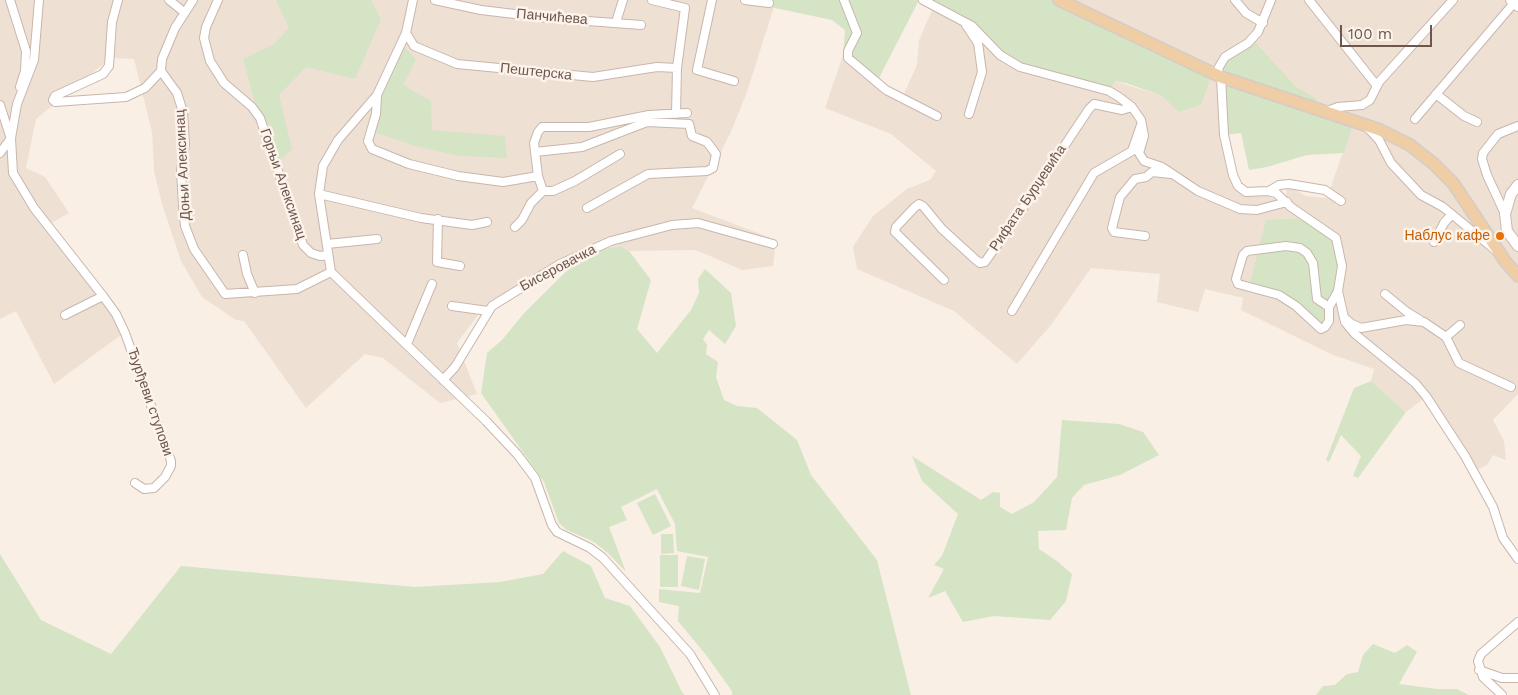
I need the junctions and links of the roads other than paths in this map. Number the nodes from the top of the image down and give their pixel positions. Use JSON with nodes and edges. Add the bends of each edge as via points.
{"nodes":[{"id":1,"x":10,"y":0,"type":"edge"},
{"id":2,"x":39,"y":0,"type":"edge"},
{"id":3,"x":118,"y":0,"type":"edge"},
{"id":4,"x":168,"y":0,"type":"edge"},
{"id":5,"x":193,"y":0,"type":"edge"},
{"id":6,"x":218,"y":0,"type":"edge"},
{"id":7,"x":413,"y":0,"type":"edge"},
{"id":8,"x":435,"y":0,"type":"edge"},
{"id":9,"x":623,"y":0,"type":"edge"},
{"id":10,"x":652,"y":0,"type":"edge"},
{"id":11,"x":712,"y":0,"type":"edge"},
{"id":12,"x":745,"y":0,"type":"edge"},
{"id":13,"x":844,"y":0,"type":"edge"},
{"id":14,"x":923,"y":0,"type":"edge"},
{"id":15,"x":1059,"y":0,"type":"edge"},
{"id":16,"x":1236,"y":0,"type":"edge"},
{"id":17,"x":1271,"y":0,"type":"edge"},
{"id":18,"x":1309,"y":0,"type":"edge"},
{"id":19,"x":1452,"y":0,"type":"edge"},
{"id":20,"x":769,"y":3,"type":"dead end"},
{"id":21,"x":1514,"y":3,"type":"edge"},
{"id":22,"x":184,"y":12,"type":"junction"},
{"id":23,"x":964,"y":21,"type":"junction"},
{"id":24,"x":616,"y":22,"type":"junction"},
{"id":25,"x":1263,"y":23,"type":"junction"},
{"id":26,"x":641,"y":25,"type":"dead end"},
{"id":27,"x":406,"y":33,"type":"junction"},
{"id":28,"x":677,"y":68,"type":"junction"},
{"id":29,"x":161,"y":71,"type":"junction"},
{"id":30,"x":1219,"y":76,"type":"junction"},
{"id":31,"x":734,"y":81,"type":"dead end"},
{"id":32,"x":1377,"y":86,"type":"junction"},
{"id":33,"x":1436,"y":94,"type":"junction"},
{"id":34,"x":377,"y":95,"type":"junction"},
{"id":35,"x":17,"y":104,"type":"junction"},
{"id":36,"x":0,"y":105,"type":"edge"},
{"id":37,"x":1132,"y":107,"type":"junction"},
{"id":38,"x":1325,"y":112,"type":"junction"},
{"id":39,"x":687,"y":113,"type":"dead end"},
{"id":40,"x":676,"y":114,"type":"junction"},
{"id":41,"x":969,"y":114,"type":"dead end"},
{"id":42,"x":937,"y":116,"type":"dead end"},
{"id":43,"x":1415,"y":119,"type":"dead end"},
{"id":44,"x":1477,"y":122,"type":"dead end"},
{"id":45,"x":1141,"y":123,"type":"junction"},
{"id":46,"x":1365,"y":125,"type":"junction"},
{"id":47,"x":1518,"y":126,"type":"edge"},
{"id":48,"x":11,"y":138,"type":"junction"},
{"id":49,"x":535,"y":152,"type":"junction"},
{"id":50,"x":0,"y":153,"type":"edge"},
{"id":51,"x":620,"y":154,"type":"dead end"},
{"id":52,"x":1173,"y":175,"type":"junction"},
{"id":53,"x":538,"y":176,"type":"junction"},
{"id":54,"x":1518,"y":185,"type":"edge"},
{"id":55,"x":544,"y":191,"type":"junction"},
{"id":56,"x":1269,"y":191,"type":"junction"},
{"id":57,"x":319,"y":194,"type":"junction"},
{"id":58,"x":1341,"y":201,"type":"dead end"},
{"id":59,"x":1288,"y":202,"type":"junction"},
{"id":60,"x":586,"y":208,"type":"dead end"},
{"id":61,"x":1505,"y":214,"type":"junction"},
{"id":62,"x":1451,"y":215,"type":"junction"},
{"id":63,"x":438,"y":219,"type":"junction"},
{"id":64,"x":487,"y":222,"type":"dead end"},
{"id":65,"x":515,"y":227,"type":"dead end"},
{"id":66,"x":1145,"y":236,"type":"dead end"},
{"id":67,"x":377,"y":239,"type":"dead end"},
{"id":68,"x":1434,"y":242,"type":"dead end"},
{"id":69,"x":327,"y":244,"type":"junction"},
{"id":70,"x":772,"y":244,"type":"dead end"},
{"id":71,"x":1518,"y":246,"type":"edge"},
{"id":72,"x":1496,"y":248,"type":"junction"},
{"id":73,"x":243,"y":255,"type":"dead end"},
{"id":74,"x":328,"y":255,"type":"junction"},
{"id":75,"x":460,"y":266,"type":"dead end"},
{"id":76,"x":331,"y":272,"type":"junction"},
{"id":77,"x":1518,"y":276,"type":"edge"},
{"id":78,"x":944,"y":280,"type":"dead end"},
{"id":79,"x":432,"y":284,"type":"dead end"},
{"id":80,"x":1338,"y":290,"type":"junction"},
{"id":81,"x":255,"y":293,"type":"junction"},
{"id":82,"x":1385,"y":294,"type":"dead end"},
{"id":83,"x":103,"y":296,"type":"junction"},
{"id":84,"x":452,"y":306,"type":"dead end"},
{"id":85,"x":1329,"y":307,"type":"junction"},
{"id":86,"x":488,"y":310,"type":"junction"},
{"id":87,"x":1012,"y":311,"type":"dead end"},
{"id":88,"x":1342,"y":312,"type":"junction"},
{"id":89,"x":65,"y":315,"type":"dead end"},
{"id":90,"x":1424,"y":322,"type":"junction"},
{"id":91,"x":1460,"y":325,"type":"dead end"},
{"id":92,"x":1446,"y":338,"type":"junction"},
{"id":93,"x":407,"y":344,"type":"junction"},
{"id":94,"x":443,"y":380,"type":"junction"},
{"id":95,"x":1511,"y":387,"type":"dead end"},
{"id":96,"x":136,"y":483,"type":"dead end"},
{"id":97,"x":1518,"y":559,"type":"edge"},
{"id":98,"x":1518,"y":622,"type":"edge"},
{"id":99,"x":1479,"y":670,"type":"junction"},
{"id":100,"x":1518,"y":678,"type":"edge"},
{"id":101,"x":715,"y":695,"type":"edge"},
{"id":102,"x":1502,"y":695,"type":"edge"}],
"edges":[{"from":1,"to":35,"type":"street","via":[[26,51]]},
{"from":2,"to":35,"type":"street","name":"Ђурђеви ступови","via":[[34,60]]},
{"from":3,"to":29,"type":"street","via":[[112,22],[109,66],[95,80],[55,96],[55,102],[126,97],[145,88]]},
{"from":4,"to":22,"type":"street"},
{"from":5,"to":22,"type":"street"},
{"from":6,"to":74,"type":"street","name":"Горњи Алексинац","via":[[204,38],[210,61],[224,83],[248,102],[260,118],[304,245],[311,253]]},
{"from":7,"to":27,"type":"street","name":"Горњи Алексинац"},
{"from":8,"to":24,"type":"street","name":"Панчићева","via":[[481,10]]},
{"from":9,"to":24,"type":"street"},
{"from":10,"to":28,"type":"street","via":[[685,8]]},
{"from":11,"to":31,"type":"street","via":[[697,70]]},
{"from":12,"to":20,"type":"street"},
{"from":13,"to":42,"type":"street","via":[[857,34],[848,58],[886,90]]},
{"from":14,"to":23,"type":"street"},
{"from":15,"to":30,"type":"main road"},
{"from":16,"to":25,"type":"street","via":[[1246,13]]},
{"from":17,"to":25,"type":"street"},
{"from":18,"to":32,"type":"street"},
{"from":19,"to":32,"type":"street"},
{"from":21,"to":33,"type":"street"},
{"from":22,"to":29,"type":"street","via":[[162,59]]},
{"from":23,"to":37,"type":"street","via":[[1010,62],[1062,80],[1109,91]]},
{"from":23,"to":41,"type":"street","via":[[978,43],[982,72]]},
{"from":24,"to":26,"type":"street","name":"Панчићева"},
{"from":25,"to":30,"type":"street","via":[[1251,40],[1225,57],[1218,67]]},
{"from":27,"to":28,"type":"street","name":"Пештерска","via":[[414,46],[457,64],[594,77],[657,67]]},
{"from":27,"to":34,"type":"street","name":"Горњи Алексинац"},
{"from":28,"to":40,"type":"street"},
{"from":29,"to":81,"type":"street","name":"Доњи Алексинац","via":[[176,93],[183,112],[185,144],[181,171],[185,226],[194,249],[224,294]]},
{"from":30,"to":38,"type":"main road"},
{"from":30,"to":56,"type":"street","via":[[1224,135],[1234,178],[1246,192]]},
{"from":32,"to":38,"type":"street","via":[[1367,103]]},
{"from":33,"to":43,"type":"street"},
{"from":33,"to":44,"type":"street"},
{"from":34,"to":53,"type":"street","via":[[376,114],[368,141],[372,149],[409,164],[458,176],[503,182]]},
{"from":34,"to":57,"type":"street","name":"Горњи Алексинац","via":[[329,152],[323,166]]},
{"from":35,"to":48,"type":"street","name":"Ђурђеви ступови"},
{"from":36,"to":48,"type":"street"},
{"from":37,"to":45,"type":"street"},
{"from":37,"to":78,"type":"street","name":"Рифата Бурџевића","via":[[1122,110],[1094,104],[1089,109],[985,262],[976,260],[942,229],[923,206],[914,207],[895,232]]},
{"from":38,"to":46,"type":"main road"},
{"from":39,"to":40,"type":"street"},
{"from":40,"to":49,"type":"street","via":[[649,114],[589,127],[542,127],[535,136]]},
{"from":45,"to":52,"type":"street","via":[[1144,136],[1141,158]]},
{"from":45,"to":87,"type":"street","via":[[1132,151],[1094,173]]},
{"from":46,"to":62,"type":"street","via":[[1379,140],[1391,163],[1415,189]]},
{"from":46,"to":72,"type":"main road","via":[[1402,141],[1434,164],[1457,188]]},
{"from":47,"to":61,"type":"street","via":[[1498,134],[1482,159]]},
{"from":48,"to":50,"type":"street","name":"Ђурђеви ступови"},
{"from":48,"to":83,"type":"street","name":"Ђурђеви ступови","via":[[13,173],[17,184]]},
{"from":49,"to":53,"type":"street"},
{"from":49,"to":60,"type":"street","via":[[582,147],[647,122],[689,124],[692,136],[707,142],[716,154],[713,168],[707,171],[648,174]]},
{"from":51,"to":55,"type":"street","via":[[553,192]]},
{"from":52,"to":59,"type":"street","via":[[1198,191],[1240,209],[1257,210]]},
{"from":52,"to":66,"type":"street","via":[[1150,172],[1146,177],[1131,181],[1120,197],[1112,228],[1114,232]]},
{"from":53,"to":55,"type":"street"},
{"from":54,"to":61,"type":"street"},
{"from":55,"to":65,"type":"street","via":[[531,203]]},
{"from":56,"to":58,"type":"street","via":[[1278,185],[1289,184],[1325,190]]},
{"from":56,"to":59,"type":"street"},
{"from":57,"to":63,"type":"street","via":[[421,218]]},
{"from":57,"to":69,"type":"street","name":"Горњи Алексинац"},
{"from":59,"to":80,"type":"street","via":[[1336,238],[1342,266]]},
{"from":61,"to":71,"type":"street","via":[[1508,231]]},
{"from":62,"to":68,"type":"street"},
{"from":62,"to":72,"type":"street","via":[[1493,250]]},
{"from":63,"to":64,"type":"street","via":[[472,224]]},
{"from":63,"to":75,"type":"street","via":[[437,262]]},
{"from":67,"to":69,"type":"street","name":"Горњи Алексинац"},
{"from":69,"to":74,"type":"street","name":"Горњи Алексинац"},
{"from":70,"to":86,"type":"street","name":"Бисеровачка","via":[[698,223],[672,225],[611,241],[560,264]]},
{"from":72,"to":77,"type":"main road"},
{"from":73,"to":81,"type":"street"},
{"from":74,"to":76,"type":"street","name":"Горњи Алексинац"},
{"from":76,"to":81,"type":"street","via":[[297,289]]},
{"from":76,"to":93,"type":"street"},
{"from":79,"to":93,"type":"street"},
{"from":80,"to":85,"type":"street"},
{"from":80,"to":88,"type":"street"},
{"from":82,"to":90,"type":"street"},
{"from":83,"to":89,"type":"street"},
{"from":83,"to":96,"type":"street","name":"Ђурђеви ступови","via":[[125,333],[171,461],[165,477],[154,488],[144,489]]},
{"from":84,"to":86,"type":"street"},
{"from":85,"to":85,"type":"street","via":[[1329,321],[1320,329],[1279,295],[1240,285],[1236,279],[1241,258],[1247,251],[1294,246],[1304,251],[1311,260],[1316,296]]},
{"from":86,"to":94,"type":"street","name":"Бисеровачка","via":[[455,367]]},
{"from":88,"to":90,"type":"street","via":[[1352,324],[1361,328],[1406,320]]},
{"from":88,"to":97,"type":"street","via":[[1350,329],[1426,396],[1465,456],[1493,507],[1503,538]]},
{"from":90,"to":92,"type":"street"},
{"from":91,"to":92,"type":"street"},
{"from":92,"to":95,"type":"street","via":[[1459,363]]},
{"from":93,"to":94,"type":"street"},
{"from":94,"to":101,"type":"street","via":[[517,454],[535,478],[557,532],[603,558],[690,654]]},
{"from":98,"to":99,"type":"street","via":[[1481,654]]},
{"from":99,"to":100,"type":"street","via":[[1502,678]]},
{"from":99,"to":102,"type":"street"}]}
